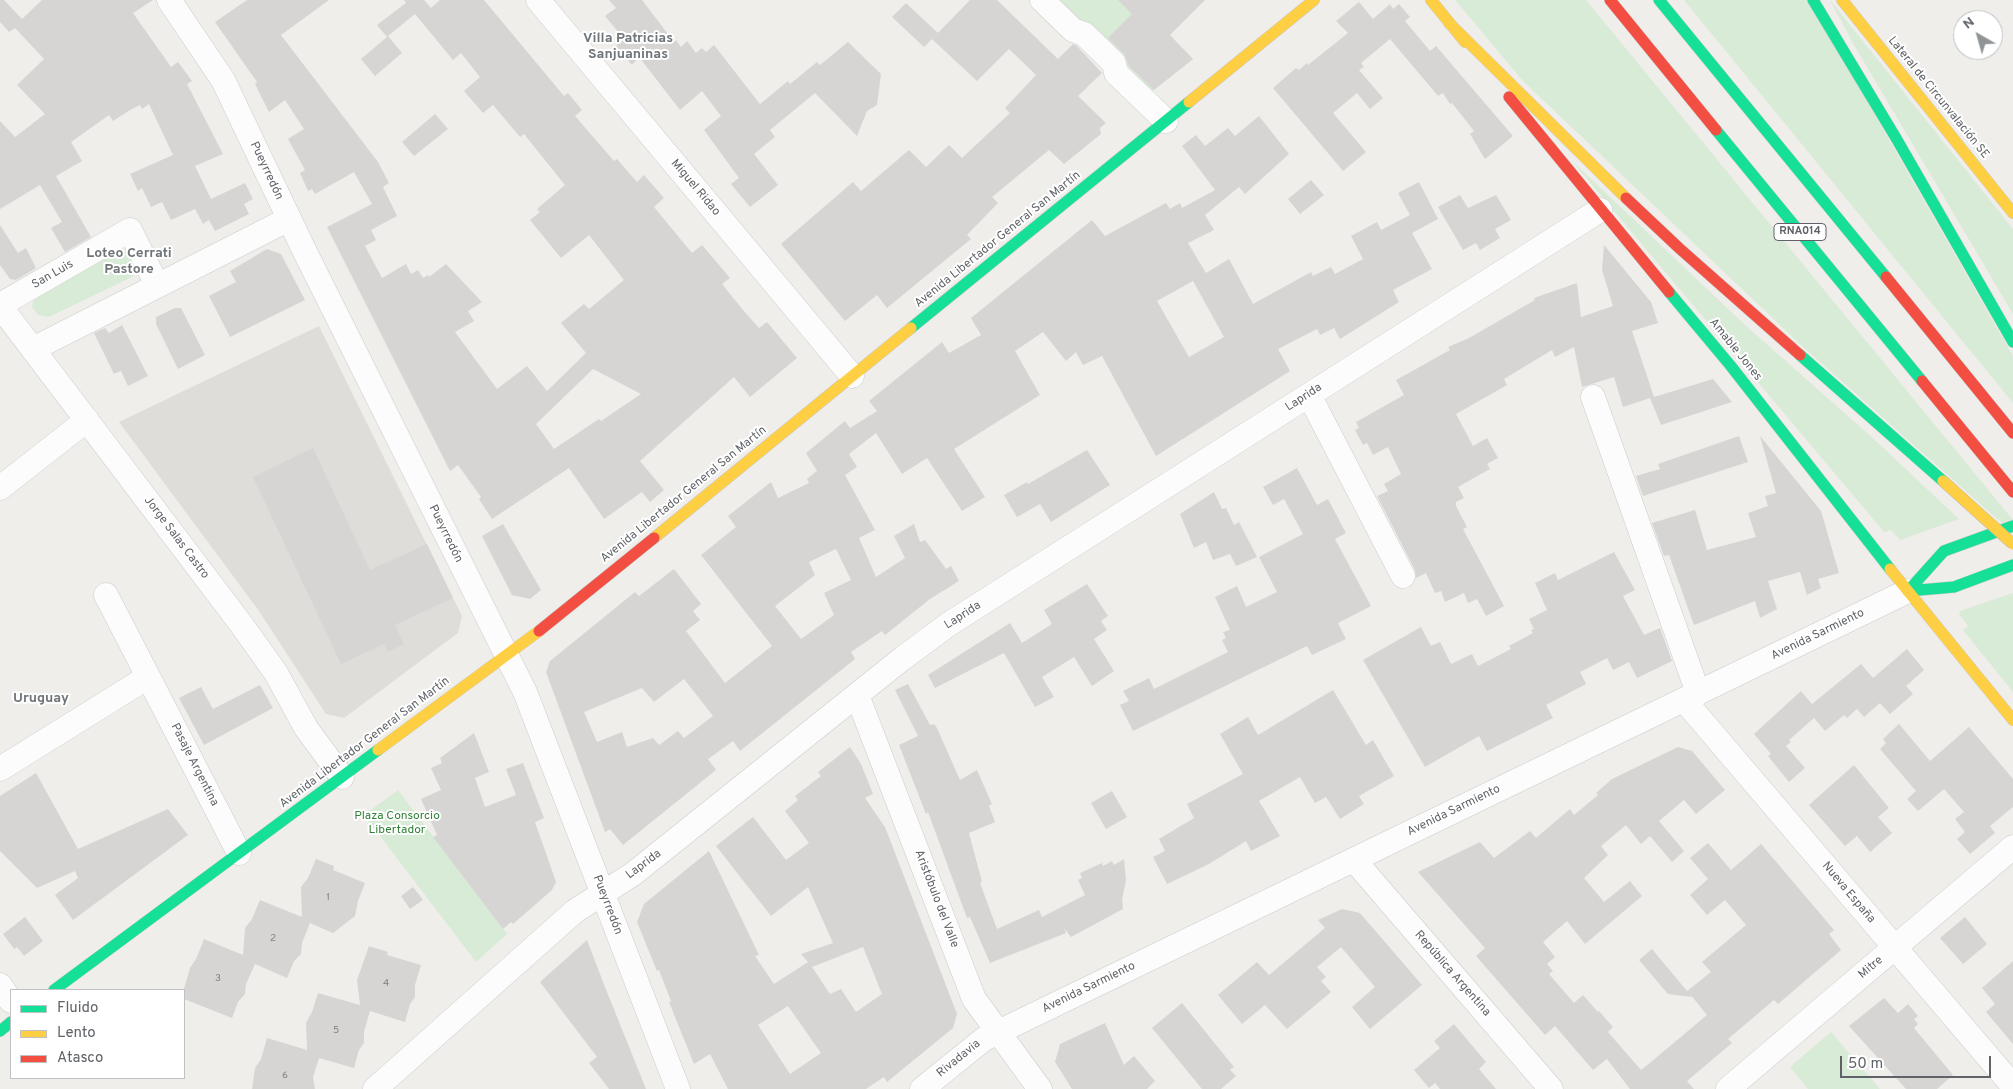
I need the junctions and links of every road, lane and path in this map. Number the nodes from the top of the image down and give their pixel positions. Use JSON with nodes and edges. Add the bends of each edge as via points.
{"nodes":[{"id":1,"x":169,"y":0,"type":"edge"},
{"id":2,"x":538,"y":0,"type":"edge"},
{"id":3,"x":1042,"y":0,"type":"edge"},
{"id":4,"x":1314,"y":0,"type":"edge"},
{"id":5,"x":1431,"y":0,"type":"edge"},
{"id":6,"x":1610,"y":0,"type":"edge"},
{"id":7,"x":1659,"y":0,"type":"edge"},
{"id":8,"x":1813,"y":0,"type":"edge"},
{"id":9,"x":1842,"y":0,"type":"edge"},
{"id":10,"x":1449,"y":22,"type":"junction"},
{"id":11,"x":1166,"y":121,"type":"junction"},
{"id":12,"x":1600,"y":210,"type":"junction"},
{"id":13,"x":2013,"y":213,"type":"edge"},
{"id":14,"x":289,"y":219,"type":"junction"},
{"id":15,"x":157,"y":285,"type":"junction"},
{"id":16,"x":0,"y":306,"type":"edge"},
{"id":17,"x":2013,"y":342,"type":"edge"},
{"id":18,"x":33,"y":349,"type":"junction"},
{"id":19,"x":852,"y":376,"type":"junction"},
{"id":20,"x":1309,"y":395,"type":"junction"},
{"id":21,"x":1593,"y":397,"type":"dead end"},
{"id":22,"x":87,"y":420,"type":"junction"},
{"id":23,"x":2013,"y":433,"type":"edge"},
{"id":24,"x":0,"y":488,"type":"edge"},
{"id":25,"x":2013,"y":492,"type":"edge"},
{"id":26,"x":2013,"y":526,"type":"edge"},
{"id":27,"x":2013,"y":544,"type":"edge"},
{"id":28,"x":2013,"y":565,"type":"edge"},
{"id":29,"x":1403,"y":576,"type":"dead end"},
{"id":30,"x":1908,"y":591,"type":"junction"},
{"id":31,"x":106,"y":595,"type":"dead end"},
{"id":32,"x":506,"y":655,"type":"junction"},
{"id":33,"x":148,"y":677,"type":"junction"},
{"id":34,"x":857,"y":695,"type":"junction"},
{"id":35,"x":1691,"y":697,"type":"junction"},
{"id":36,"x":2013,"y":720,"type":"edge"},
{"id":37,"x":0,"y":769,"type":"edge"},
{"id":38,"x":342,"y":777,"type":"junction"},
{"id":39,"x":2013,"y":846,"type":"edge"},
{"id":40,"x":239,"y":853,"type":"junction"},
{"id":41,"x":1354,"y":860,"type":"junction"},
{"id":42,"x":603,"y":894,"type":"junction"},
{"id":43,"x":1894,"y":947,"type":"junction"},
{"id":44,"x":0,"y":985,"type":"edge"},
{"id":45,"x":55,"y":989,"type":"edge"},
{"id":46,"x":10,"y":1000,"type":"edge"},
{"id":47,"x":10,"y":1023,"type":"edge"},
{"id":48,"x":0,"y":1031,"type":"edge"},
{"id":49,"x":999,"y":1032,"type":"junction"},
{"id":50,"x":2013,"y":1086,"type":"edge"},
{"id":51,"x":375,"y":1089,"type":"edge"},
{"id":52,"x":678,"y":1089,"type":"edge"},
{"id":53,"x":922,"y":1089,"type":"edge"},
{"id":54,"x":1040,"y":1089,"type":"edge"},
{"id":55,"x":1550,"y":1089,"type":"edge"},
{"id":56,"x":1728,"y":1089,"type":"edge"}],
"edges":[{"from":1,"to":14,"type":"street","name":"Pueyrredón","via":[[223,80]]},
{"from":2,"to":19,"type":"street","name":"Miguel Ridao"},
{"from":3,"to":11,"type":"street","via":[[1114,63],[1116,73]]},
{"from":4,"to":11,"type":"main road","name":"Avenida Libertador General San Martín"},
{"from":5,"to":10,"type":"main road","name":"Amable Jones"},
{"from":6,"to":25,"type":"main road","number":"RNA014"},
{"from":7,"to":23,"type":"main road","number":"RNA014"},
{"from":8,"to":17,"type":"main road"},
{"from":9,"to":13,"type":"main road","name":"Lateral de Circunvalación SE"},
{"from":10,"to":12,"type":"main road","name":"Amable Jones"},
{"from":10,"to":27,"type":"main road","bridge":true,"via":[[1679,248]]},
{"from":11,"to":19,"type":"main road","name":"Avenida Libertador General San Martín"},
{"from":12,"to":20,"type":"street","name":"Laprida"},
{"from":12,"to":30,"type":"main road","name":"Amable Jones","via":[[1730,365]]},
{"from":14,"to":15,"type":"street"},
{"from":14,"to":32,"type":"street","name":"Pueyrredón"},
{"from":15,"to":16,"type":"street","name":"San Luis","via":[[130,230]]},
{"from":15,"to":18,"type":"street"},
{"from":16,"to":18,"type":"street","name":"Jorge Salas Castro"},
{"from":18,"to":22,"type":"street","name":"Jorge Salas Castro"},
{"from":19,"to":32,"type":"main road","name":"Avenida Libertador General San Martín"},
{"from":20,"to":29,"type":"street"},
{"from":20,"to":34,"type":"street","name":"Laprida","via":[[949,624]]},
{"from":21,"to":35,"type":"street"},
{"from":22,"to":24,"type":"street"},
{"from":22,"to":38,"type":"street","name":"Jorge Salas Castro","via":[[242,624],[276,673],[306,728]]},
{"from":26,"to":30,"type":"main road","name":"Avenida Sarmiento","via":[[1944,551]]},
{"from":28,"to":30,"type":"main road","name":"Avenida Sarmiento","via":[[1954,587]]},
{"from":30,"to":35,"type":"street","name":"Avenida Sarmiento"},
{"from":30,"to":36,"type":"main road","name":"Amable Jones"},
{"from":31,"to":33,"type":"street","name":"Pasaje Argentina"},
{"from":32,"to":38,"type":"main road","name":"Avenida Libertador General San Martín"},
{"from":32,"to":42,"type":"street","name":"Pueyrredón","via":[[525,692]]},
{"from":33,"to":37,"type":"street"},
{"from":33,"to":40,"type":"street","name":"Pasaje Argentina"},
{"from":34,"to":42,"type":"street","name":"Laprida","via":[[633,874]]},
{"from":34,"to":49,"type":"street","name":"Aristóbulo del Valle","via":[[974,999]]},
{"from":35,"to":41,"type":"street","name":"Avenida Sarmiento"},
{"from":35,"to":43,"type":"street","name":"Nueva España"},
{"from":38,"to":40,"type":"main road","name":"Avenida Libertador General San Martín"},
{"from":39,"to":43,"type":"street","name":"Mitre"},
{"from":40,"to":45,"type":"main road","name":"Avenida Libertador General San Martín"},
{"from":41,"to":49,"type":"street","name":"Avenida Sarmiento"},
{"from":41,"to":55,"type":"street","name":"República Argentina"},
{"from":42,"to":51,"type":"street","name":"Laprida","via":[[575,911]]},
{"from":42,"to":52,"type":"street","name":"Pueyrredón"},
{"from":43,"to":50,"type":"street","name":"Nueva España"},
{"from":43,"to":56,"type":"street","name":"Mitre"},
{"from":44,"to":46,"type":"street"},
{"from":47,"to":48,"type":"main road"},
{"from":49,"to":53,"type":"street","name":"Rivadavia","via":[[984,1039]]},
{"from":49,"to":54,"type":"street","name":"Aristóbulo del Valle"}]}
